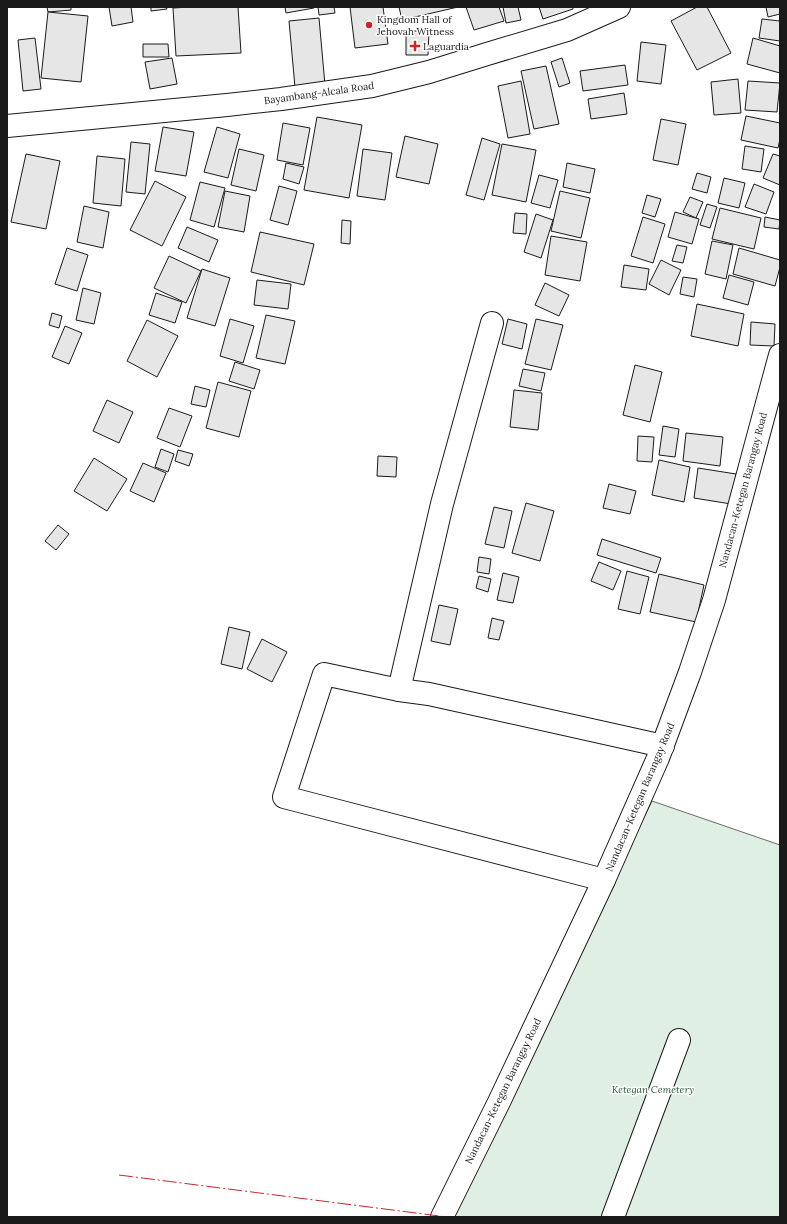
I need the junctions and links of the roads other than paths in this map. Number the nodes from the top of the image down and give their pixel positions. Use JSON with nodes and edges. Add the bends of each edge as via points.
{"nodes":[{"id":1,"x":619,"y":7,"type":"edge"},
{"id":2,"x":7,"y":126,"type":"edge"},
{"id":3,"x":492,"y":323,"type":"dead end"},
{"id":4,"x":780,"y":355,"type":"edge"},
{"id":5,"x":399,"y":690,"type":"junction"},
{"id":6,"x":663,"y":746,"type":"junction"},
{"id":7,"x":604,"y":880,"type":"junction"},
{"id":8,"x":679,"y":1040,"type":"dead end"},
{"id":9,"x":442,"y":1217,"type":"edge"},
{"id":10,"x":613,"y":1217,"type":"edge"}],
"edges":[{"from":1,"to":2,"type":"street","name":"Bayambang-Alcala Road","via":[[567,30],[429,72],[372,86],[281,99]]},
{"from":3,"to":5,"type":"street","via":[[442,504]]},
{"from":4,"to":6,"type":"street","name":"Nandacan-Ketegan Barangay Road","via":[[714,600]]},
{"from":5,"to":6,"type":"street","via":[[429,694]]},
{"from":5,"to":7,"type":"street","via":[[324,674],[284,797]]},
{"from":6,"to":7,"type":"street","name":"Nandacan-Ketegan Barangay Road"},
{"from":7,"to":9,"type":"street","name":"Nandacan-Ketegan Barangay Road"},
{"from":8,"to":10,"type":"street"}]}
